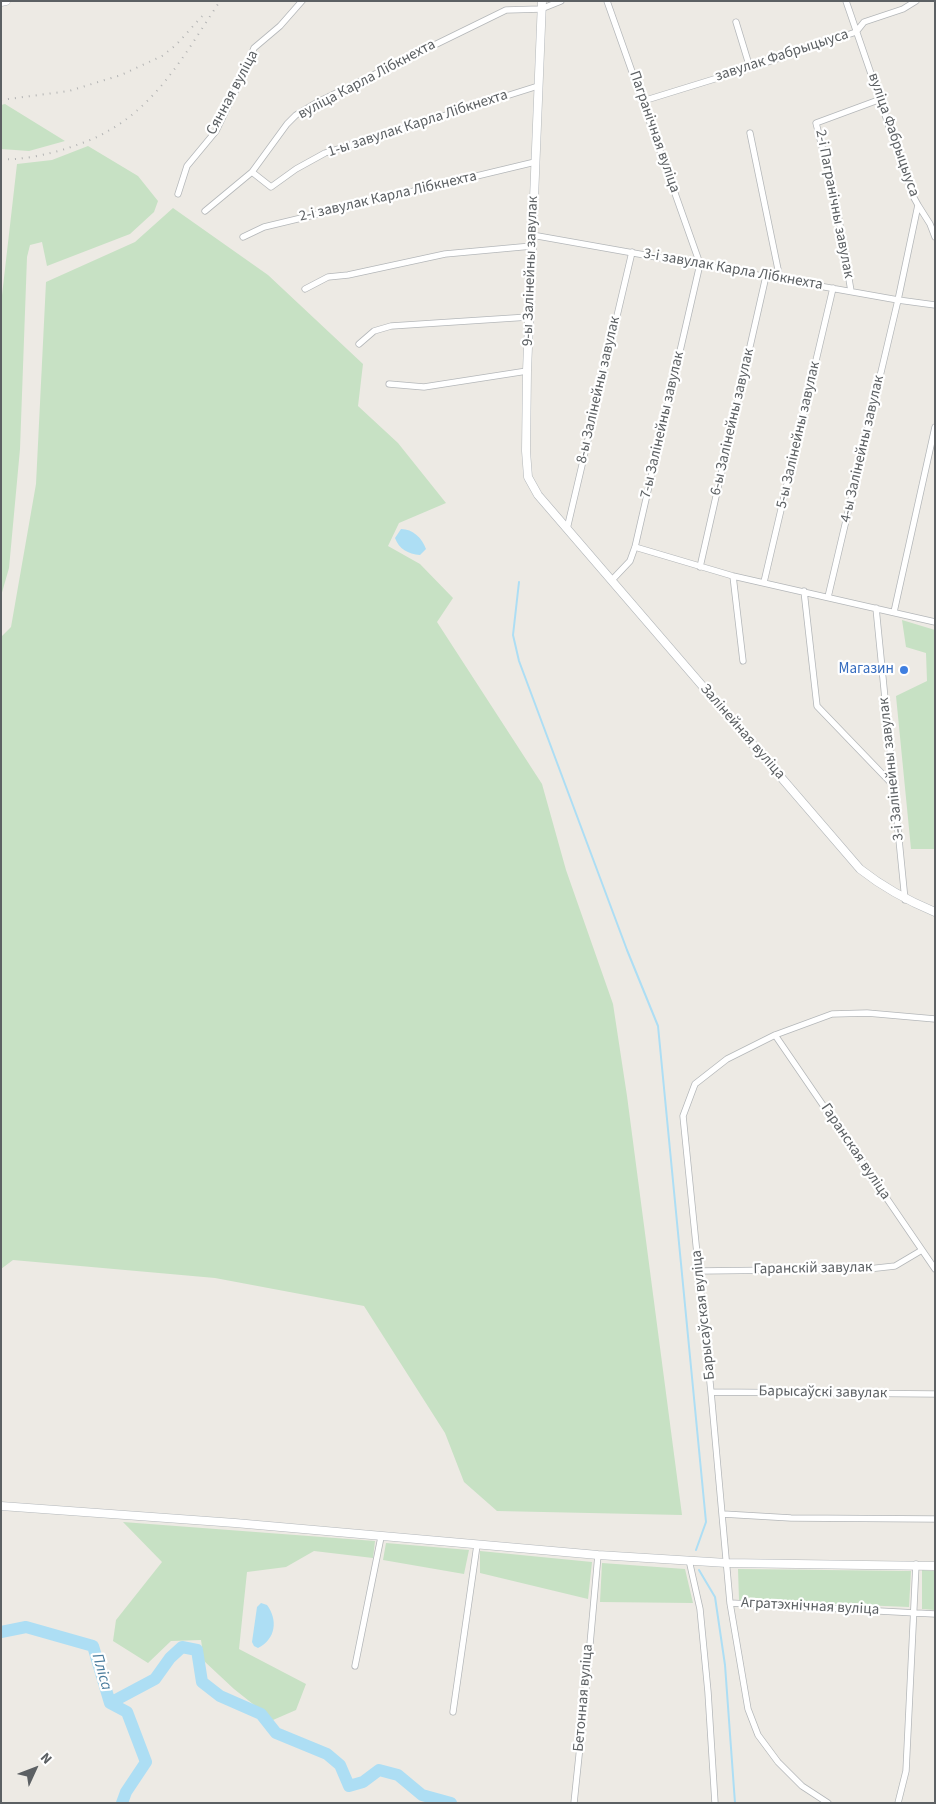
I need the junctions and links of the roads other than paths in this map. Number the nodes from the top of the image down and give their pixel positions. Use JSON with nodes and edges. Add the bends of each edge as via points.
{"nodes":[{"id":1,"x":6,"y":1,"type":"edge"},
{"id":2,"x":302,"y":1,"type":"edge"},
{"id":3,"x":561,"y":1,"type":"edge"},
{"id":4,"x":607,"y":1,"type":"edge"},
{"id":5,"x":846,"y":1,"type":"edge"},
{"id":6,"x":916,"y":1,"type":"edge"},
{"id":7,"x":1,"y":2,"type":"edge"},
{"id":8,"x":542,"y":5,"type":"edge"},
{"id":9,"x":736,"y":22,"type":"dead end"},
{"id":10,"x":856,"y":32,"type":"junction"},
{"id":11,"x":750,"y":68,"type":"junction"},
{"id":12,"x":538,"y":86,"type":"junction"},
{"id":13,"x":881,"y":99,"type":"junction"},
{"id":14,"x":643,"y":101,"type":"junction"},
{"id":15,"x":750,"y":133,"type":"dead end"},
{"id":16,"x":535,"y":162,"type":"junction"},
{"id":17,"x":252,"y":172,"type":"junction"},
{"id":18,"x":178,"y":194,"type":"dead end"},
{"id":19,"x":918,"y":205,"type":"junction"},
{"id":20,"x":205,"y":211,"type":"dead end"},
{"id":21,"x":532,"y":235,"type":"junction"},
{"id":22,"x":243,"y":237,"type":"dead end"},
{"id":23,"x":935,"y":237,"type":"edge"},
{"id":24,"x":532,"y":246,"type":"junction"},
{"id":25,"x":632,"y":252,"type":"junction"},
{"id":26,"x":700,"y":264,"type":"junction"},
{"id":27,"x":766,"y":276,"type":"junction"},
{"id":28,"x":780,"y":279,"type":"junction"},
{"id":29,"x":833,"y":288,"type":"junction"},
{"id":30,"x":305,"y":289,"type":"dead end"},
{"id":31,"x":851,"y":291,"type":"junction"},
{"id":32,"x":898,"y":300,"type":"junction"},
{"id":33,"x":935,"y":305,"type":"edge"},
{"id":34,"x":529,"y":317,"type":"junction"},
{"id":35,"x":359,"y":344,"type":"dead end"},
{"id":36,"x":527,"y":371,"type":"junction"},
{"id":37,"x":388,"y":384,"type":"dead end"},
{"id":38,"x":935,"y":427,"type":"edge"},
{"id":39,"x":566,"y":529,"type":"junction"},
{"id":40,"x":635,"y":547,"type":"junction"},
{"id":41,"x":700,"y":567,"type":"junction"},
{"id":42,"x":734,"y":576,"type":"junction"},
{"id":43,"x":612,"y":580,"type":"junction"},
{"id":44,"x":764,"y":582,"type":"junction"},
{"id":45,"x":804,"y":591,"type":"junction"},
{"id":46,"x":828,"y":597,"type":"junction"},
{"id":47,"x":876,"y":608,"type":"junction"},
{"id":48,"x":894,"y":612,"type":"junction"},
{"id":49,"x":935,"y":622,"type":"edge"},
{"id":50,"x":743,"y":661,"type":"dead end"},
{"id":51,"x":892,"y":785,"type":"junction"},
{"id":52,"x":905,"y":900,"type":"junction"},
{"id":53,"x":935,"y":912,"type":"edge"},
{"id":54,"x":935,"y":1020,"type":"edge"},
{"id":55,"x":775,"y":1035,"type":"junction"},
{"id":56,"x":922,"y":1250,"type":"junction"},
{"id":57,"x":935,"y":1269,"type":"edge"},
{"id":58,"x":699,"y":1271,"type":"junction"},
{"id":59,"x":712,"y":1392,"type":"junction"},
{"id":60,"x":935,"y":1394,"type":"edge"},
{"id":61,"x":1,"y":1506,"type":"edge"},
{"id":62,"x":723,"y":1514,"type":"junction"},
{"id":63,"x":935,"y":1519,"type":"edge"},
{"id":64,"x":381,"y":1537,"type":"junction"},
{"id":65,"x":477,"y":1545,"type":"junction"},
{"id":66,"x":598,"y":1555,"type":"junction"},
{"id":67,"x":689,"y":1560,"type":"junction"},
{"id":68,"x":727,"y":1563,"type":"junction"},
{"id":69,"x":916,"y":1564,"type":"junction"},
{"id":70,"x":935,"y":1566,"type":"edge"},
{"id":71,"x":730,"y":1603,"type":"junction"},
{"id":72,"x":915,"y":1612,"type":"junction"},
{"id":73,"x":935,"y":1614,"type":"edge"},
{"id":74,"x":354,"y":1666,"type":"dead end"},
{"id":75,"x":453,"y":1712,"type":"dead end"},
{"id":76,"x":574,"y":1803,"type":"edge"},
{"id":77,"x":715,"y":1803,"type":"edge"},
{"id":78,"x":828,"y":1803,"type":"edge"},
{"id":79,"x":898,"y":1803,"type":"edge"}],
"edges":[{"from":1,"to":7,"type":"street"},
{"from":2,"to":18,"type":"street","name":"Сянная вуліца","via":[[254,48],[216,131],[187,166]]},
{"from":3,"to":8,"type":"street","name":"вуліца Карла Лібкнехта"},
{"from":4,"to":14,"type":"street","name":"Пагранічная вуліца"},
{"from":5,"to":10,"type":"street","name":"вуліца Фабрыцыуса"},
{"from":6,"to":10,"type":"street","name":"завулак Фабрыцыуса","via":[[864,22]]},
{"from":8,"to":12,"type":"street","name":"9-ы Залінейны завулак"},
{"from":8,"to":17,"type":"street","name":"вуліца Карла Лібкнехта","via":[[506,10],[316,103],[286,124]]},
{"from":9,"to":11,"type":"street"},
{"from":10,"to":11,"type":"street","name":"завулак Фабрыцыуса"},
{"from":10,"to":13,"type":"street","name":"вуліца Фабрыцыуса"},
{"from":11,"to":14,"type":"street","name":"завулак Фабрыцыуса"},
{"from":12,"to":16,"type":"street","name":"9-ы Залінейны завулак"},
{"from":12,"to":17,"type":"street","name":"1-ы завулак Карла Лібкнехта","via":[[325,153],[271,187]]},
{"from":13,"to":19,"type":"street","name":"вуліца Фабрыцыуса"},
{"from":13,"to":31,"type":"street","name":"2-і Пагранічны завулак","via":[[816,123],[836,202]]},
{"from":14,"to":26,"type":"street","name":"Пагранічная вуліца"},
{"from":15,"to":28,"type":"street"},
{"from":16,"to":21,"type":"street","name":"9-ы Залінейны завулак"},
{"from":16,"to":22,"type":"street","name":"2-і завулак Карла Лібкнехта","via":[[264,227]]},
{"from":17,"to":20,"type":"street","name":"вуліца Карла Лібкнехта"},
{"from":19,"to":23,"type":"street"},
{"from":19,"to":32,"type":"street","name":"вуліца Фабрыцыуса"},
{"from":21,"to":24,"type":"street","name":"9-ы Залінейны завулак"},
{"from":21,"to":25,"type":"street","name":"3-і завулак Карла Лібкнехта"},
{"from":24,"to":30,"type":"street","via":[[445,254],[328,277]]},
{"from":24,"to":34,"type":"street","name":"9-ы Залінейны завулак"},
{"from":25,"to":26,"type":"street","name":"3-і завулак Карла Лібкнехта"},
{"from":25,"to":39,"type":"street","name":"8-ы Залінейны завулак"},
{"from":26,"to":27,"type":"street","name":"3-і завулак Карла Лібкнехта"},
{"from":26,"to":40,"type":"street","name":"7-ы Залінейны завулак"},
{"from":27,"to":28,"type":"street","name":"3-і завулак Карла Лібкнехта"},
{"from":27,"to":41,"type":"street","name":"6-ы Залінейны завулак"},
{"from":28,"to":29,"type":"street","name":"3-і завулак Карла Лібкнехта"},
{"from":29,"to":31,"type":"street","name":"3-і завулак Карла Лібкнехта"},
{"from":29,"to":44,"type":"street","name":"5-ы Залінейны завулак"},
{"from":31,"to":32,"type":"street","name":"3-і завулак Карла Лібкнехта"},
{"from":32,"to":33,"type":"street","name":"3-і завулак Карла Лібкнехта"},
{"from":32,"to":46,"type":"street","name":"4-ы Залінейны завулак"},
{"from":34,"to":35,"type":"street","via":[[391,326],[374,331]]},
{"from":34,"to":36,"type":"street","name":"9-ы Залінейны завулак"},
{"from":36,"to":37,"type":"street","via":[[424,387]]},
{"from":36,"to":39,"type":"street","name":"9-ы Залінейны завулак","via":[[528,477],[538,495]]},
{"from":38,"to":48,"type":"street"},
{"from":39,"to":43,"type":"street","name":"Залінейная вуліца"},
{"from":40,"to":41,"type":"street"},
{"from":40,"to":43,"type":"street","name":"7-ы Залінейны завулак","via":[[630,561]]},
{"from":41,"to":42,"type":"street"},
{"from":42,"to":44,"type":"street"},
{"from":42,"to":50,"type":"street"},
{"from":43,"to":52,"type":"street","name":"Залінейная вуліца","via":[[860,870]]},
{"from":44,"to":45,"type":"street"},
{"from":45,"to":46,"type":"street"},
{"from":45,"to":51,"type":"street","via":[[817,706]]},
{"from":46,"to":47,"type":"street"},
{"from":47,"to":48,"type":"street"},
{"from":47,"to":51,"type":"street","name":"3-і Залінейны завулак"},
{"from":48,"to":49,"type":"street"},
{"from":51,"to":52,"type":"street","name":"3-і Залінейны завулак"},
{"from":52,"to":53,"type":"street","name":"Залінейная вуліца"},
{"from":54,"to":55,"type":"street","via":[[867,1013],[832,1014]]},
{"from":55,"to":56,"type":"street","name":"Гаранская вуліца"},
{"from":55,"to":58,"type":"street","name":"Барысаўская вуліца","via":[[728,1059],[695,1084],[683,1116]]},
{"from":56,"to":57,"type":"street","name":"Гаранская вуліца"},
{"from":56,"to":58,"type":"street","name":"Гаранскій завулак","via":[[895,1266],[868,1269]]},
{"from":58,"to":59,"type":"street","name":"Барысаўская вуліца"},
{"from":59,"to":60,"type":"street","name":"Барысаўскі завулак"},
{"from":59,"to":62,"type":"street","name":"Барысаўская вуліца"},
{"from":61,"to":64,"type":"street"},
{"from":62,"to":63,"type":"street"},
{"from":62,"to":68,"type":"street","name":"Барысаўская вуліца"},
{"from":64,"to":65,"type":"street"},
{"from":64,"to":74,"type":"street"},
{"from":65,"to":66,"type":"street"},
{"from":65,"to":75,"type":"street"},
{"from":66,"to":67,"type":"street"},
{"from":66,"to":76,"type":"street","name":"Бетонная вуліца"},
{"from":67,"to":68,"type":"street"},
{"from":67,"to":77,"type":"street","via":[[700,1609]]},
{"from":68,"to":69,"type":"street"},
{"from":68,"to":71,"type":"street","name":"Барысаўская вуліца"},
{"from":69,"to":70,"type":"street"},
{"from":69,"to":72,"type":"street"},
{"from":71,"to":72,"type":"street","name":"Агратэхнічная вуліца"},
{"from":71,"to":78,"type":"street","name":"Агратэхнічная вуліца","via":[[748,1709],[758,1735],[802,1786]]},
{"from":72,"to":73,"type":"street","name":"Агратэхнічная вуліца"},
{"from":72,"to":79,"type":"street","via":[[906,1771]]}]}
